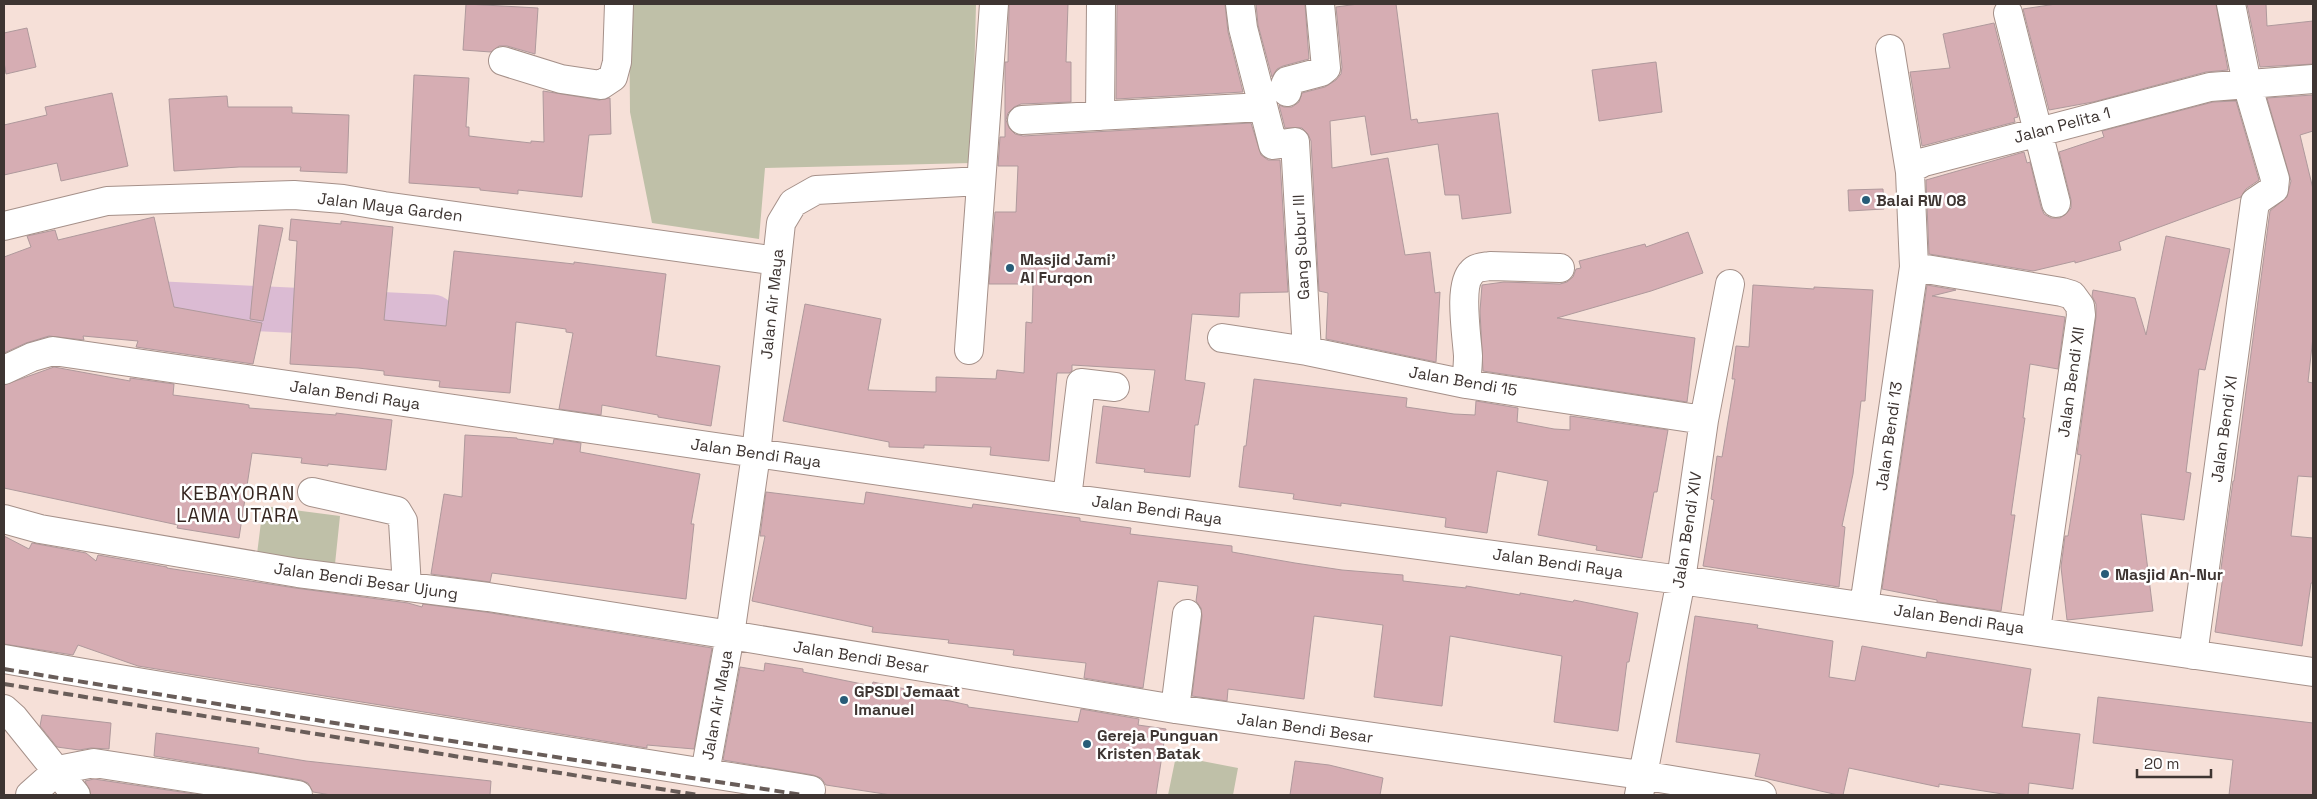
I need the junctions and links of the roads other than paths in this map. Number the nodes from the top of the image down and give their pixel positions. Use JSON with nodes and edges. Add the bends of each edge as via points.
{"nodes":[{"id":1,"x":619,"y":4,"type":"edge"},
{"id":2,"x":994,"y":4,"type":"edge"},
{"id":3,"x":1101,"y":4,"type":"edge"},
{"id":4,"x":1240,"y":4,"type":"edge"},
{"id":5,"x":1320,"y":4,"type":"edge"},
{"id":6,"x":2231,"y":4,"type":"edge"},
{"id":7,"x":2008,"y":13,"type":"dead end"},
{"id":8,"x":1890,"y":48,"type":"dead end"},
{"id":9,"x":503,"y":61,"type":"dead end"},
{"id":10,"x":2313,"y":79,"type":"edge"},
{"id":11,"x":2247,"y":84,"type":"junction"},
{"id":12,"x":1287,"y":92,"type":"dead end"},
{"id":13,"x":1263,"y":107,"type":"junction"},
{"id":14,"x":1100,"y":116,"type":"junction"},
{"id":15,"x":1022,"y":120,"type":"dead end"},
{"id":16,"x":2039,"y":131,"type":"junction"},
{"id":17,"x":1910,"y":172,"type":"junction"},
{"id":18,"x":981,"y":181,"type":"junction"},
{"id":19,"x":2056,"y":204,"type":"dead end"},
{"id":20,"x":4,"y":226,"type":"edge"},
{"id":21,"x":777,"y":261,"type":"junction"},
{"id":22,"x":1914,"y":267,"type":"junction"},
{"id":23,"x":1560,"y":268,"type":"dead end"},
{"id":24,"x":1730,"y":284,"type":"dead end"},
{"id":25,"x":1222,"y":338,"type":"dead end"},
{"id":26,"x":969,"y":350,"type":"dead end"},
{"id":27,"x":1307,"y":352,"type":"junction"},
{"id":28,"x":4,"y":370,"type":"edge"},
{"id":29,"x":1466,"y":384,"type":"junction"},
{"id":30,"x":1116,"y":387,"type":"dead end"},
{"id":31,"x":1704,"y":420,"type":"junction"},
{"id":32,"x":756,"y":454,"type":"junction"},
{"id":33,"x":312,"y":492,"type":"dead end"},
{"id":34,"x":1068,"y":498,"type":"junction"},
{"id":35,"x":4,"y":519,"type":"edge"},
{"id":36,"x":1681,"y":580,"type":"junction"},
{"id":37,"x":407,"y":587,"type":"junction"},
{"id":38,"x":1864,"y":606,"type":"junction"},
{"id":39,"x":1187,"y":614,"type":"dead end"},
{"id":40,"x":2036,"y":630,"type":"junction"},
{"id":41,"x":730,"y":635,"type":"junction"},
{"id":42,"x":2193,"y":656,"type":"junction"},
{"id":43,"x":4,"y":659,"type":"edge"},
{"id":44,"x":2313,"y":672,"type":"edge"},
{"id":45,"x":4,"y":709,"type":"edge"},
{"id":46,"x":1175,"y":709,"type":"junction"},
{"id":47,"x":58,"y":770,"type":"junction"},
{"id":48,"x":705,"y":772,"type":"junction"},
{"id":49,"x":1640,"y":785,"type":"edge"},
{"id":50,"x":811,"y":790,"type":"dead end"},
{"id":51,"x":249,"y":791,"type":"edge"},
{"id":52,"x":30,"y":795,"type":"edge"},
{"id":53,"x":76,"y":795,"type":"edge"},
{"id":54,"x":298,"y":795,"type":"edge"},
{"id":55,"x":1762,"y":795,"type":"edge"}],
"edges":[{"from":1,"to":9,"type":"street","via":[[617,62],[613,77],[601,85],[561,79]]},
{"from":2,"to":18,"type":"street"},
{"from":3,"to":14,"type":"street"},
{"from":4,"to":13,"type":"street"},
{"from":5,"to":12,"type":"street","via":[[1326,68],[1287,81]]},
{"from":6,"to":11,"type":"street"},
{"from":7,"to":16,"type":"street"},
{"from":8,"to":17,"type":"street"},
{"from":10,"to":11,"type":"street","name":"Jalan Pelita 1"},
{"from":11,"to":16,"type":"street","name":"Jalan Pelita 1","via":[[2210,87]]},
{"from":11,"to":42,"type":"street","name":"Jalan Bendi XI","via":[[2275,179],[2274,189],[2255,202]]},
{"from":13,"to":14,"type":"street"},
{"from":13,"to":27,"type":"street","name":"Gang Subur III","via":[[1273,145],[1295,142]]},
{"from":14,"to":15,"type":"street"},
{"from":16,"to":17,"type":"street","name":"Jalan Pelita 1","via":[[1924,162]]},
{"from":16,"to":19,"type":"street"},
{"from":17,"to":22,"type":"street"},
{"from":18,"to":21,"type":"street","name":"Jalan Air Maya","via":[[816,190],[793,203],[781,223]]},
{"from":18,"to":26,"type":"street"},
{"from":20,"to":21,"type":"street","name":"Jalan Maya Garden","via":[[107,201],[294,195],[343,199]]},
{"from":21,"to":32,"type":"street","name":"Jalan Air Maya"},
{"from":22,"to":38,"type":"street","name":"Jalan Bendi 13"},
{"from":22,"to":40,"type":"street","name":"Jalan Bendi XII","via":[[2062,292],[2072,295],[2080,306]]},
{"from":23,"to":29,"type":"street","via":[[1490,266],[1471,272],[1464,296],[1468,358]]},
{"from":24,"to":31,"type":"street","name":"Jalan Bendi XIV"},
{"from":25,"to":27,"type":"street","name":"Jalan Bendi 15"},
{"from":27,"to":29,"type":"street","name":"Jalan Bendi 15"},
{"from":28,"to":32,"type":"street","name":"Jalan Bendi Raya","via":[[32,357],[53,352]]},
{"from":29,"to":31,"type":"street","name":"Jalan Bendi 15"},
{"from":30,"to":34,"type":"street","via":[[1081,383]]},
{"from":31,"to":36,"type":"street","name":"Jalan Bendi XIV"},
{"from":32,"to":34,"type":"street","name":"Jalan Bendi Raya"},
{"from":32,"to":41,"type":"street","name":"Jalan Air Maya"},
{"from":33,"to":37,"type":"street","via":[[397,511],[403,521]]},
{"from":34,"to":36,"type":"street","name":"Jalan Bendi Raya"},
{"from":35,"to":37,"type":"street","name":"Jalan Bendi Besar Ujung","via":[[131,546]]},
{"from":36,"to":38,"type":"street","name":"Jalan Bendi Raya"},
{"from":36,"to":49,"type":"street","name":"Jalan Bendi XIV"},
{"from":37,"to":41,"type":"street","name":"Jalan Bendi Besar Ujung"},
{"from":38,"to":40,"type":"street","name":"Jalan Bendi Raya"},
{"from":39,"to":46,"type":"street"},
{"from":40,"to":42,"type":"street","name":"Jalan Bendi Raya"},
{"from":41,"to":46,"type":"street","name":"Jalan Bendi Besar"},
{"from":41,"to":48,"type":"street","name":"Jalan Air Maya"},
{"from":42,"to":44,"type":"street","name":"Jalan Bendi Raya"},
{"from":43,"to":48,"type":"street","via":[[272,706]]},
{"from":45,"to":47,"type":"street"},
{"from":46,"to":49,"type":"street","name":"Jalan Bendi Besar"},
{"from":47,"to":51,"type":"street","via":[[94,763]]},
{"from":47,"to":52,"type":"street"},
{"from":47,"to":53,"type":"street"},
{"from":48,"to":50,"type":"street"},
{"from":49,"to":55,"type":"street","name":"Jalan Bendi Besar"},
{"from":51,"to":54,"type":"street"}]}
